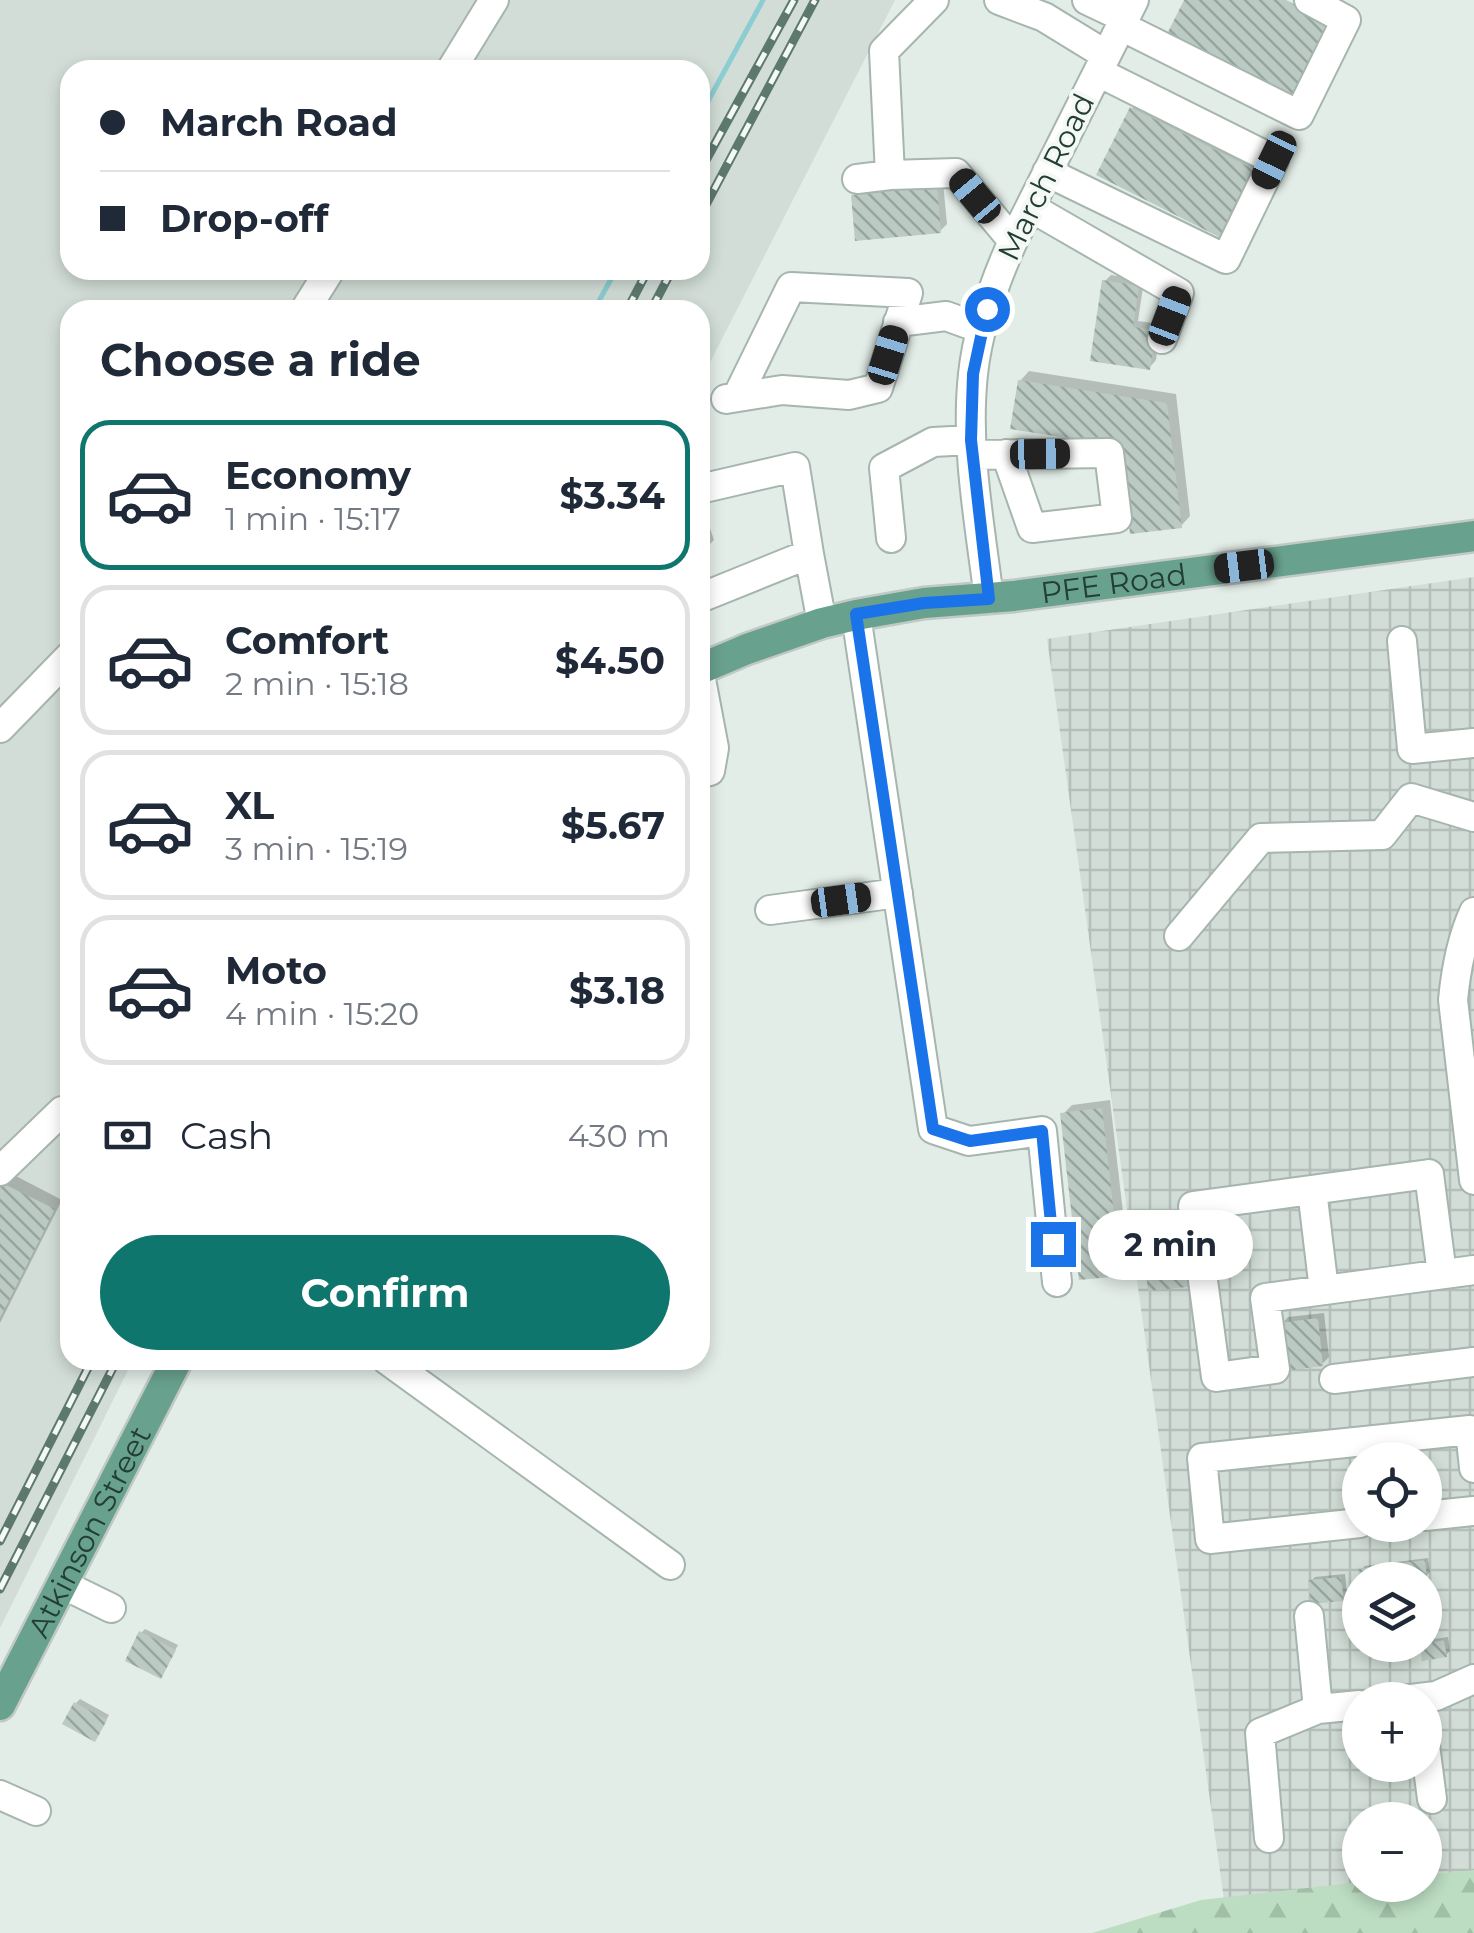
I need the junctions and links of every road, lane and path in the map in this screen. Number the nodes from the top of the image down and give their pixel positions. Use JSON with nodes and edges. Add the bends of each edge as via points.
{"nodes":[{"id":1,"x":494,"y":0,"type":"edge"},
{"id":2,"x":934,"y":0,"type":"edge"},
{"id":3,"x":999,"y":0,"type":"edge"},
{"id":4,"x":1087,"y":0,"type":"edge"},
{"id":5,"x":1309,"y":0,"type":"edge"},
{"id":6,"x":1127,"y":15,"type":"edge"},
{"id":7,"x":457,"y":60,"type":"edge"},
{"id":8,"x":1102,"y":63,"type":"junction"},
{"id":9,"x":1047,"y":172,"type":"junction"},
{"id":10,"x":890,"y":175,"type":"junction"},
{"id":11,"x":857,"y":178,"type":"dead end"},
{"id":12,"x":1030,"y":207,"type":"junction"},
{"id":13,"x":1013,"y":240,"type":"junction"},
{"id":14,"x":898,"y":322,"type":"junction"},
{"id":15,"x":982,"y":329,"type":"junction"},
{"id":16,"x":1162,"y":339,"type":"dead end"},
{"id":17,"x":971,"y":448,"type":"junction"},
{"id":18,"x":1006,"y":454,"type":"dead end"},
{"id":19,"x":710,"y":487,"type":"edge"},
{"id":20,"x":1474,"y":536,"type":"edge"},
{"id":21,"x":891,"y":538,"type":"dead end"},
{"id":22,"x":809,"y":554,"type":"junction"},
{"id":23,"x":710,"y":594,"type":"edge"},
{"id":24,"x":989,"y":599,"type":"junction"},
{"id":25,"x":856,"y":614,"type":"junction"},
{"id":26,"x":822,"y":624,"type":"junction"},
{"id":27,"x":1402,"y":642,"type":"dead end"},
{"id":28,"x":60,"y":666,"type":"edge"},
{"id":29,"x":710,"y":667,"type":"edge"},
{"id":30,"x":710,"y":726,"type":"edge"},
{"id":31,"x":0,"y":728,"type":"edge"},
{"id":32,"x":1474,"y":743,"type":"edge"},
{"id":33,"x":710,"y":772,"type":"edge"},
{"id":34,"x":1474,"y":817,"type":"edge"},
{"id":35,"x":898,"y":893,"type":"junction"},
{"id":36,"x":770,"y":910,"type":"dead end"},
{"id":37,"x":1474,"y":912,"type":"edge"},
{"id":38,"x":1180,"y":936,"type":"dead end"},
{"id":39,"x":60,"y":1114,"type":"edge"},
{"id":40,"x":0,"y":1171,"type":"edge"},
{"id":41,"x":1474,"y":1180,"type":"edge"},
{"id":42,"x":1312,"y":1190,"type":"junction"},
{"id":43,"x":1474,"y":1270,"type":"edge"},
{"id":44,"x":1442,"y":1274,"type":"junction"},
{"id":45,"x":1057,"y":1282,"type":"dead end"},
{"id":46,"x":1324,"y":1290,"type":"junction"},
{"id":47,"x":1474,"y":1362,"type":"edge"},
{"id":48,"x":172,"y":1370,"type":"edge"},
{"id":49,"x":401,"y":1370,"type":"edge"},
{"id":50,"x":1334,"y":1379,"type":"dead end"},
{"id":51,"x":1355,"y":1442,"type":"edge"},
{"id":52,"x":1342,"y":1443,"type":"edge"},
{"id":53,"x":1474,"y":1468,"type":"edge"},
{"id":54,"x":1474,"y":1511,"type":"edge"},
{"id":55,"x":1442,"y":1514,"type":"edge"},
{"id":56,"x":1342,"y":1525,"type":"edge"},
{"id":57,"x":670,"y":1565,"type":"dead end"},
{"id":58,"x":62,"y":1584,"type":"junction"},
{"id":59,"x":111,"y":1608,"type":"dead end"},
{"id":60,"x":1309,"y":1616,"type":"dead end"},
{"id":61,"x":1474,"y":1679,"type":"edge"},
{"id":62,"x":1442,"y":1693,"type":"edge"},
{"id":63,"x":0,"y":1704,"type":"edge"},
{"id":64,"x":1342,"y":1707,"type":"edge"},
{"id":65,"x":1318,"y":1710,"type":"junction"},
{"id":66,"x":1430,"y":1782,"type":"edge"},
{"id":67,"x":0,"y":1795,"type":"edge"},
{"id":68,"x":1432,"y":1799,"type":"dead end"},
{"id":69,"x":36,"y":1811,"type":"dead end"},
{"id":70,"x":1269,"y":1838,"type":"dead end"}],
"edges":[{"from":1,"to":7,"type":"street"},
{"from":2,"to":10,"type":"street","via":[[884,51]]},
{"from":3,"to":8,"type":"street","via":[[1044,17]]},
{"from":4,"to":6,"type":"street"},
{"from":5,"to":6,"type":"street","via":[[1346,20],[1299,114]]},
{"from":6,"to":8,"type":"street","name":"March Road"},
{"from":8,"to":9,"type":"street","name":"March Road"},
{"from":8,"to":9,"type":"street","via":[[1274,160],[1237,237],[1226,258]]},
{"from":9,"to":12,"type":"street","name":"March Road"},
{"from":10,"to":11,"type":"street"},
{"from":10,"to":13,"type":"street","via":[[956,173]]},
{"from":12,"to":13,"type":"street","name":"March Road"},
{"from":12,"to":16,"type":"street","via":[[1179,293]]},
{"from":13,"to":15,"type":"street","name":"March Road"},
{"from":14,"to":14,"type":"street","via":[[878,388],[849,395],[782,390],[732,398],[791,287],[908,293]]},
{"from":14,"to":15,"type":"street","via":[[946,316]]},
{"from":15,"to":17,"type":"street","name":"March Road"},
{"from":17,"to":18,"type":"street"},
{"from":17,"to":21,"type":"street","via":[[932,442],[884,468]]},
{"from":17,"to":24,"type":"street","name":"March Road"},
{"from":19,"to":22,"type":"street","via":[[795,467]]},
{"from":20,"to":24,"type":"main road","name":"PFE Road"},
{"from":22,"to":23,"type":"street"},
{"from":22,"to":26,"type":"street"},
{"from":24,"to":25,"type":"main road","name":"PFE Road"},
{"from":25,"to":26,"type":"main road","name":"PFE Road"},
{"from":25,"to":35,"type":"street"},
{"from":26,"to":29,"type":"main road","name":"PFE Road"},
{"from":27,"to":32,"type":"street","via":[[1412,749]]},
{"from":28,"to":31,"type":"street"},
{"from":30,"to":33,"type":"street"},
{"from":34,"to":38,"type":"street","via":[[1411,798],[1382,835],[1261,838]]},
{"from":35,"to":36,"type":"street"},
{"from":35,"to":45,"type":"street","via":[[933,1129],[970,1141],[1042,1131]]},
{"from":37,"to":41,"type":"street","via":[[1453,1000]]},
{"from":39,"to":40,"type":"street"},
{"from":42,"to":44,"type":"street","via":[[1428,1174]]},
{"from":42,"to":46,"type":"street"},
{"from":42,"to":46,"type":"street","via":[[1193,1206],[1216,1377],[1274,1369],[1265,1298]]},
{"from":43,"to":44,"type":"street"},
{"from":44,"to":46,"type":"street"},
{"from":47,"to":50,"type":"street"},
{"from":48,"to":58,"type":"main road","name":"Atkinson Street"},
{"from":49,"to":57,"type":"street"},
{"from":51,"to":53,"type":"street","via":[[1470,1430]]},
{"from":52,"to":56,"type":"street","via":[[1202,1458],[1210,1539]]},
{"from":54,"to":55,"type":"street"},
{"from":58,"to":59,"type":"street"},
{"from":58,"to":63,"type":"main road","name":"Atkinson Street"},
{"from":60,"to":65,"type":"street"},
{"from":61,"to":62,"type":"street"},
{"from":64,"to":65,"type":"street"},
{"from":65,"to":70,"type":"street","via":[[1260,1734]]},
{"from":66,"to":68,"type":"street"},
{"from":67,"to":69,"type":"street"}]}
